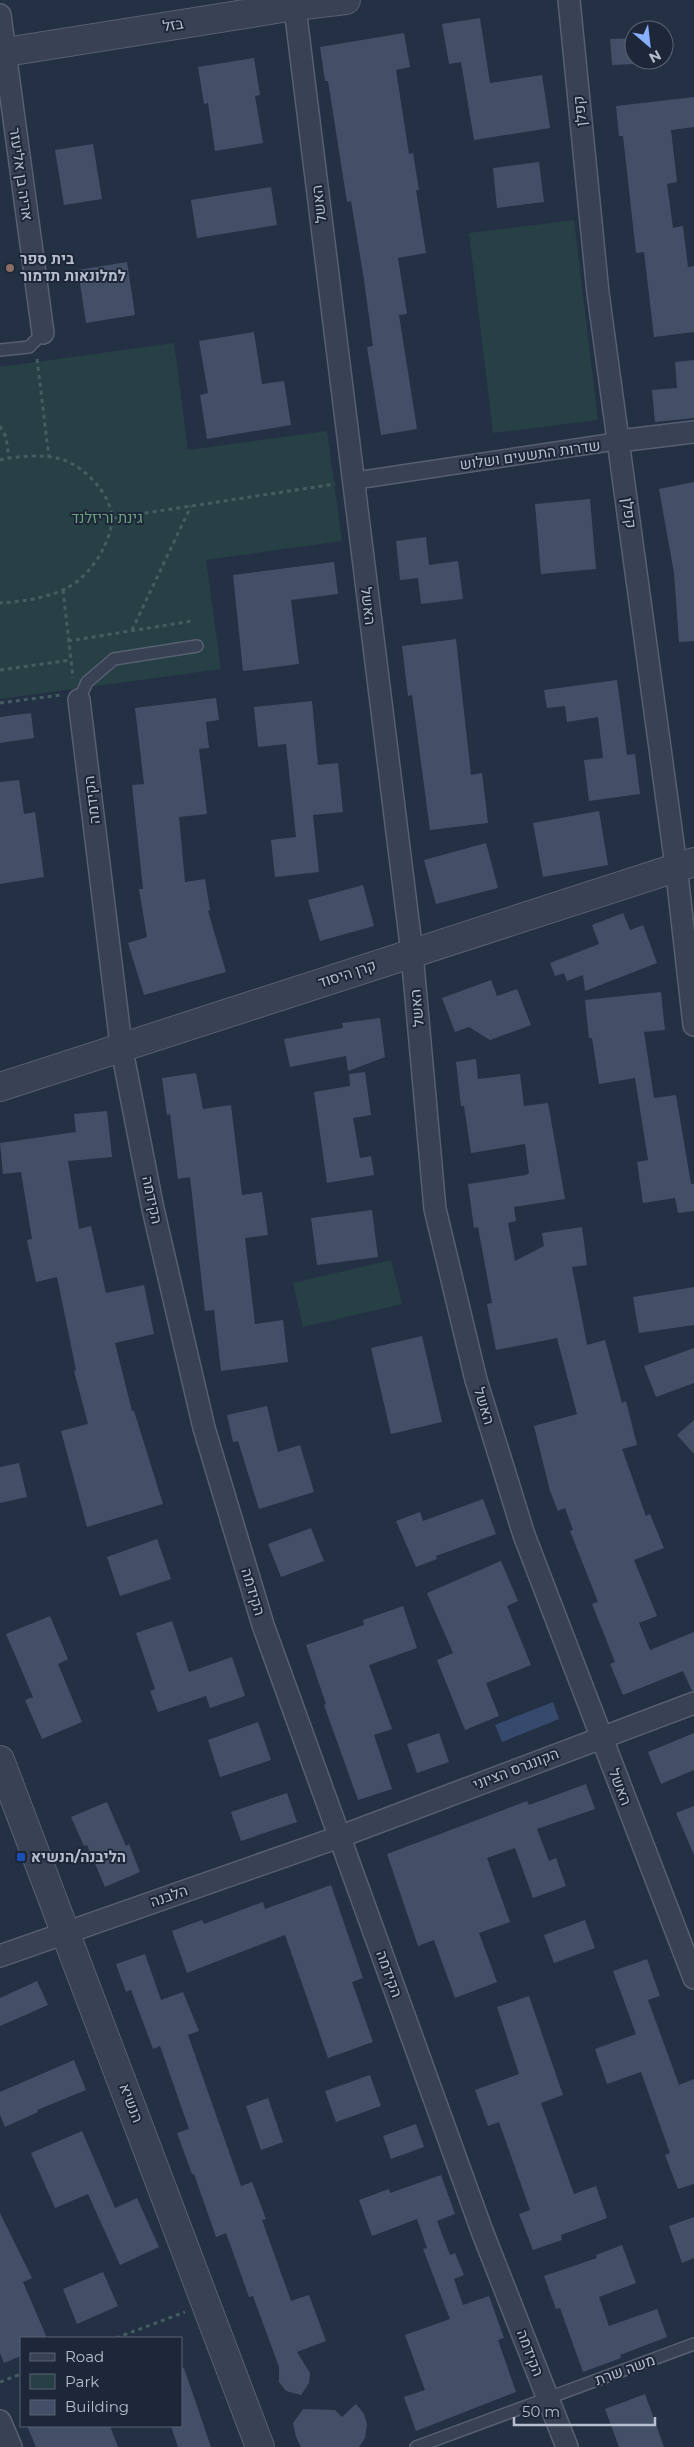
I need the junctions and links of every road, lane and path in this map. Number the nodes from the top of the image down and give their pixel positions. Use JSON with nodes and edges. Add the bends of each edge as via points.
{"nodes":[{"id":1,"x":346,"y":0,"type":"edge"},
{"id":2,"x":568,"y":0,"type":"edge"},
{"id":3,"x":294,"y":3,"type":"edge"},
{"id":4,"x":0,"y":15,"type":"edge"},
{"id":5,"x":2,"y":53,"type":"edge"},
{"id":6,"x":39,"y":337,"type":"junction"},
{"id":7,"x":0,"y":350,"type":"edge"},
{"id":8,"x":0,"y":426,"type":"edge"},
{"id":9,"x":694,"y":432,"type":"edge"},
{"id":10,"x":619,"y":441,"type":"junction"},
{"id":11,"x":9,"y":458,"type":"junction"},
{"id":12,"x":49,"y":458,"type":"junction"},
{"id":13,"x":0,"y":460,"type":"edge"},
{"id":14,"x":359,"y":480,"type":"junction"},
{"id":15,"x":191,"y":506,"type":"junction"},
{"id":16,"x":113,"y":518,"type":"junction"},
{"id":17,"x":63,"y":589,"type":"junction"},
{"id":18,"x":0,"y":603,"type":"edge"},
{"id":19,"x":192,"y":621,"type":"dead end"},
{"id":20,"x":132,"y":630,"type":"junction"},
{"id":21,"x":68,"y":641,"type":"junction"},
{"id":22,"x":197,"y":646,"type":"dead end"},
{"id":23,"x":71,"y":660,"type":"junction"},
{"id":24,"x":0,"y":670,"type":"edge"},
{"id":25,"x":79,"y":695,"type":"junction"},
{"id":26,"x":0,"y":703,"type":"edge"},
{"id":27,"x":685,"y":864,"type":"edge"},
{"id":28,"x":412,"y":953,"type":"junction"},
{"id":29,"x":694,"y":1026,"type":"edge"},
{"id":30,"x":121,"y":1046,"type":"junction"},
{"id":31,"x":0,"y":1086,"type":"edge"},
{"id":32,"x":694,"y":1703,"type":"edge"},
{"id":33,"x":601,"y":1737,"type":"junction"},
{"id":34,"x":0,"y":1760,"type":"edge"},
{"id":35,"x":339,"y":1837,"type":"junction"},
{"id":36,"x":67,"y":1932,"type":"junction"},
{"id":37,"x":0,"y":1956,"type":"edge"},
{"id":38,"x":694,"y":1978,"type":"edge"},
{"id":39,"x":206,"y":2304,"type":"junction"},
{"id":40,"x":119,"y":2337,"type":"edge"},
{"id":41,"x":694,"y":2344,"type":"edge"},
{"id":42,"x":20,"y":2374,"type":"edge"},
{"id":43,"x":0,"y":2382,"type":"edge"},
{"id":44,"x":548,"y":2398,"type":"junction"},
{"id":45,"x":0,"y":2421,"type":"edge"},
{"id":46,"x":11,"y":2447,"type":"edge"},
{"id":47,"x":260,"y":2447,"type":"edge"},
{"id":48,"x":416,"y":2447,"type":"edge"},
{"id":49,"x":567,"y":2447,"type":"edge"}],
"edges":[{"from":1,"to":3,"type":"street","name":"בזל"},
{"from":2,"to":10,"type":"street","name":"קפלן","via":[[598,293]]},
{"from":3,"to":5,"type":"street","name":"בזל"},
{"from":3,"to":14,"type":"street","name":"האשל"},
{"from":4,"to":5,"type":"street","name":"אריה בן אליעזר"},
{"from":5,"to":6,"type":"street","name":"אריה בן אליעזר"},
{"from":6,"to":7,"type":"lane","via":[[29,347]]},
{"from":6,"to":12,"type":"path"},
{"from":8,"to":11,"type":"path","via":[[6,437]]},
{"from":9,"to":10,"type":"street","name":"שדרות התשעים ושלוש"},
{"from":10,"to":14,"type":"street","name":"שדרות התשעים ושלוש"},
{"from":10,"to":27,"type":"street","name":"קפלן"},
{"from":11,"to":12,"type":"path"},
{"from":11,"to":13,"type":"path"},
{"from":12,"to":16,"type":"path","via":[[62,459],[92,479],[108,500]]},
{"from":14,"to":15,"type":"path"},
{"from":14,"to":28,"type":"street","name":"האשל"},
{"from":15,"to":16,"type":"path"},
{"from":15,"to":20,"type":"path"},
{"from":16,"to":17,"type":"path","via":[[97,561],[80,579]]},
{"from":17,"to":18,"type":"path","via":[[20,602]]},
{"from":17,"to":21,"type":"path"},
{"from":19,"to":20,"type":"path"},
{"from":20,"to":21,"type":"path"},
{"from":21,"to":23,"type":"path"},
{"from":22,"to":25,"type":"lane","via":[[114,660],[92,678]]},
{"from":23,"to":24,"type":"path"},
{"from":23,"to":25,"type":"path"},
{"from":25,"to":26,"type":"path"},
{"from":25,"to":30,"type":"street","name":"הקידמה"},
{"from":27,"to":28,"type":"street","name":"קרן היסוד"},
{"from":27,"to":29,"type":"street","name":"קפלן"},
{"from":28,"to":30,"type":"street","name":"קרן היסוד"},
{"from":28,"to":33,"type":"street","name":"האשל","via":[[435,1209],[473,1371],[524,1535]]},
{"from":30,"to":31,"type":"street","name":"קרן היסוד"},
{"from":30,"to":35,"type":"street","name":"הקידמה","via":[[153,1209],[204,1428],[263,1625]]},
{"from":32,"to":33,"type":"street","name":"הקונגרס הציוני"},
{"from":33,"to":35,"type":"street","name":"הקונגרס הציוני"},
{"from":33,"to":38,"type":"street","name":"האשל"},
{"from":34,"to":36,"type":"street","name":"הנשיא"},
{"from":35,"to":36,"type":"street","name":"הלבנה"},
{"from":35,"to":44,"type":"street","name":"הקידמה","via":[[482,2231]]},
{"from":36,"to":37,"type":"street","name":"הלבנה"},
{"from":36,"to":39,"type":"street","name":"הנשיא"},
{"from":39,"to":40,"type":"path"},
{"from":39,"to":47,"type":"street","name":"הנשיא"},
{"from":41,"to":44,"type":"lane","name":"משה שרת"},
{"from":42,"to":43,"type":"path"},
{"from":44,"to":48,"type":"lane","name":"משה שרת"},
{"from":44,"to":49,"type":"street","name":"הקידמה"},
{"from":45,"to":46,"type":"street"}]}
